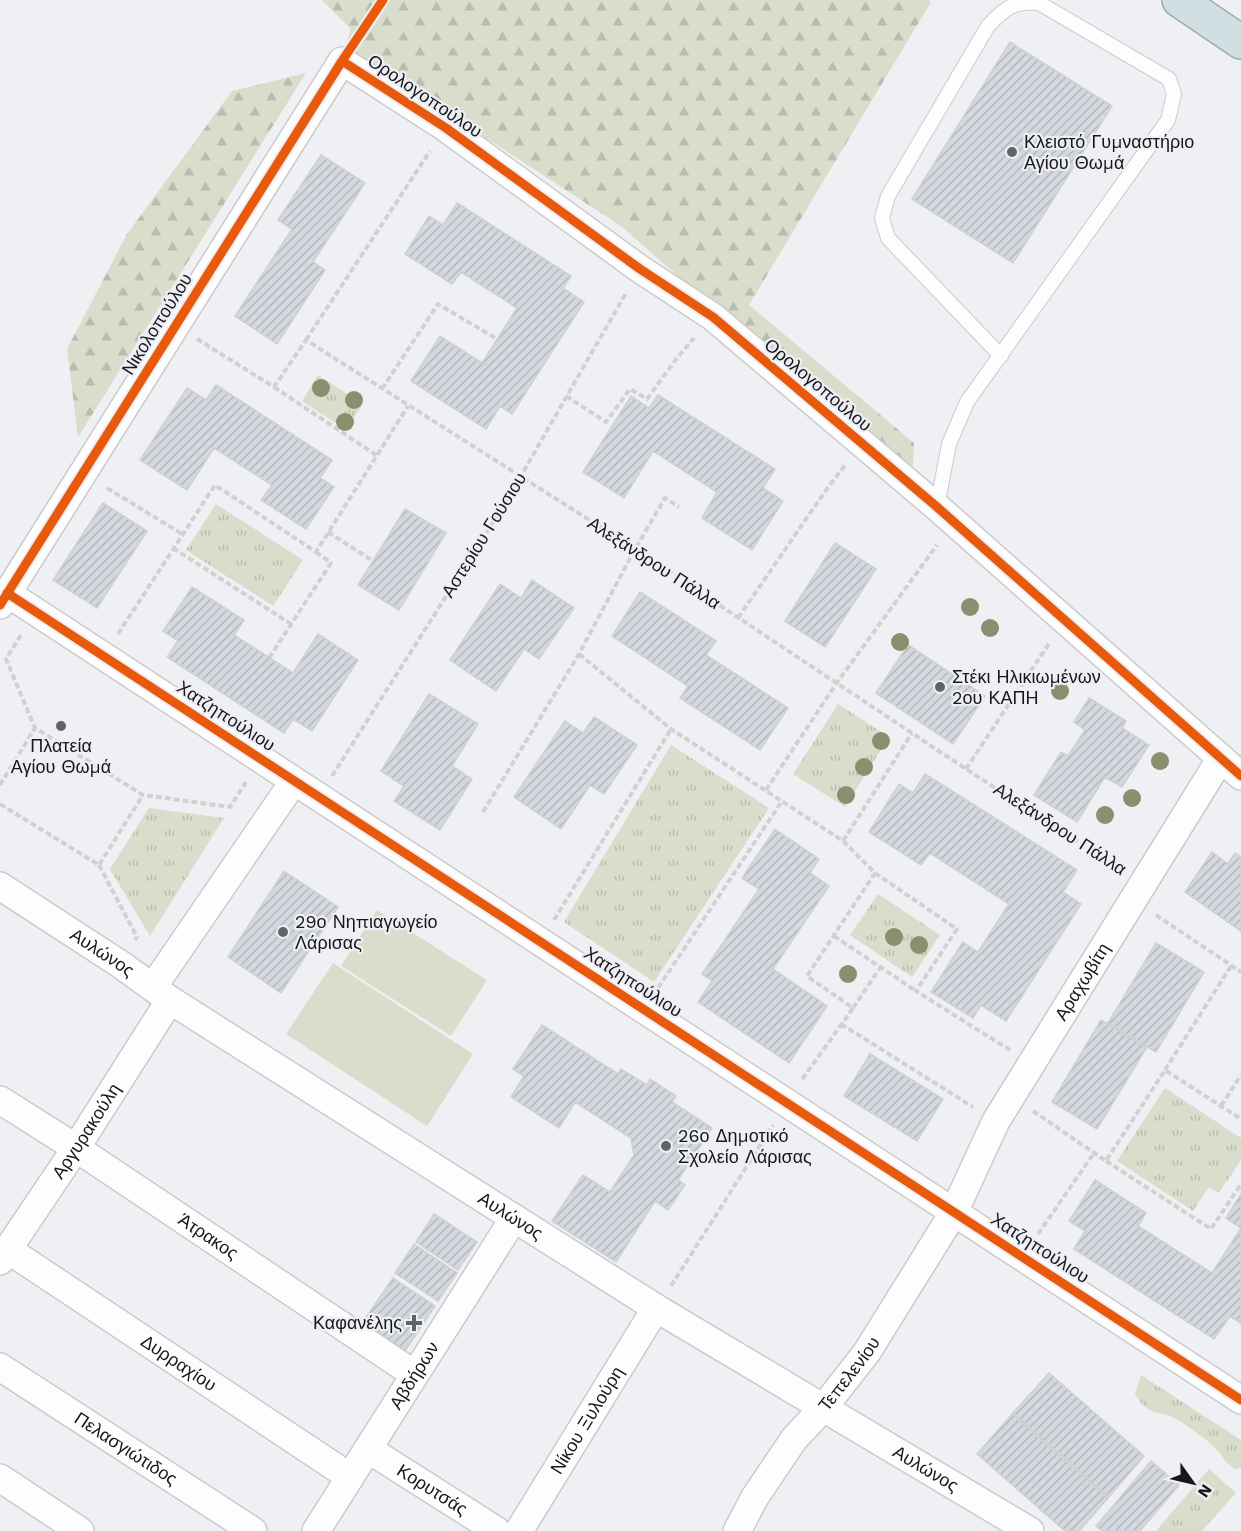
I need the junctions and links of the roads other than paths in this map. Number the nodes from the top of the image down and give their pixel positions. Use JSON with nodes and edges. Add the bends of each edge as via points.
{"nodes":[{"id":1,"x":1179,"y":0,"type":"edge"},
{"id":2,"x":1241,"y":42,"type":"edge"},
{"id":3,"x":342,"y":61,"type":"joint"},
{"id":4,"x":1001,"y":356,"type":"junction"},
{"id":5,"x":945,"y":515,"type":"junction"},
{"id":6,"x":4,"y":599,"type":"edge"},
{"id":7,"x":1221,"y":758,"type":"junction"},
{"id":8,"x":1241,"y":776,"type":"edge"},
{"id":9,"x":294,"y":781,"type":"junction"},
{"id":10,"x":0,"y":886,"type":"edge"},
{"id":11,"x":161,"y":993,"type":"junction"},
{"id":12,"x":0,"y":1100,"type":"edge"},
{"id":13,"x":76,"y":1148,"type":"junction"},
{"id":14,"x":954,"y":1212,"type":"junction"},
{"id":15,"x":514,"y":1218,"type":"junction"},
{"id":16,"x":4,"y":1255,"type":"edge"},
{"id":17,"x":656,"y":1308,"type":"junction"},
{"id":18,"x":0,"y":1367,"type":"edge"},
{"id":19,"x":414,"y":1374,"type":"junction"},
{"id":20,"x":1240,"y":1397,"type":"edge"},
{"id":21,"x":824,"y":1407,"type":"junction"},
{"id":22,"x":368,"y":1449,"type":"junction"},
{"id":23,"x":350,"y":1477,"type":"junction"},
{"id":24,"x":0,"y":1478,"type":"edge"},
{"id":25,"x":80,"y":1531,"type":"edge"},
{"id":26,"x":253,"y":1531,"type":"edge"},
{"id":27,"x":317,"y":1531,"type":"edge"},
{"id":28,"x":497,"y":1531,"type":"edge"},
{"id":29,"x":519,"y":1531,"type":"edge"},
{"id":30,"x":737,"y":1531,"type":"edge"},
{"id":31,"x":1030,"y":1531,"type":"edge"}],
"edges":[{"from":1,"to":2,"type":"highway"},
{"from":3,"to":5,"type":"street","name":"Ορολογοπούλου","via":[[446,128],[713,317]]},
{"from":3,"to":6,"type":"street","name":"Νικολοπούλου"},
{"from":4,"to":4,"type":"lane","via":[[1168,120],[1174,94],[1169,80],[1039,3],[1024,2],[1004,9],[988,26],[888,196],[882,218],[888,238]]},
{"from":4,"to":5,"type":"lane","via":[[967,402],[949,444]]},
{"from":5,"to":7,"type":"street","name":"Ορολογοπούλου"},
{"from":6,"to":9,"type":"street","name":"Χατζηπούλιου","via":[[36,612]]},
{"from":7,"to":8,"type":"street","name":"Ορολογοπούλου"},
{"from":7,"to":14,"type":"street","name":"Αραχωβίτη","via":[[996,1121]]},
{"from":9,"to":11,"type":"street","name":"Αργυρακούλη"},
{"from":9,"to":14,"type":"street","name":"Χατζηπούλιου"},
{"from":10,"to":11,"type":"street","name":"Αυλώνος"},
{"from":11,"to":13,"type":"street","name":"Αργυρακούλη"},
{"from":11,"to":15,"type":"street","name":"Αυλώνος"},
{"from":12,"to":13,"type":"street","name":"Άτρακος"},
{"from":13,"to":16,"type":"street","name":"Αργυρακούλη"},
{"from":13,"to":19,"type":"street","name":"Άτρακος"},
{"from":14,"to":20,"type":"street","name":"Χατζηπούλιου"},
{"from":14,"to":21,"type":"street","name":"Τεπελενίου","via":[[867,1352]]},
{"from":15,"to":17,"type":"street","name":"Αυλώνος"},
{"from":15,"to":19,"type":"street","name":"Αβδήρων"},
{"from":16,"to":23,"type":"street","name":"Δυρραχίου"},
{"from":17,"to":21,"type":"street","name":"Αυλώνος"},
{"from":17,"to":29,"type":"street","name":"Νίκου Ξυλούρη"},
{"from":18,"to":26,"type":"street","name":"Πελασγιώτιδος"},
{"from":19,"to":22,"type":"street","name":"Αβδήρων"},
{"from":21,"to":30,"type":"street","name":"Τεπελενίου","via":[[794,1439]]},
{"from":21,"to":31,"type":"street","name":"Αυλώνος"},
{"from":22,"to":23,"type":"street","name":"Αβδήρων"},
{"from":22,"to":28,"type":"street","name":"Κορυτσάς"},
{"from":23,"to":27,"type":"street","name":"Αβδήρων"},
{"from":24,"to":25,"type":"street"}]}
